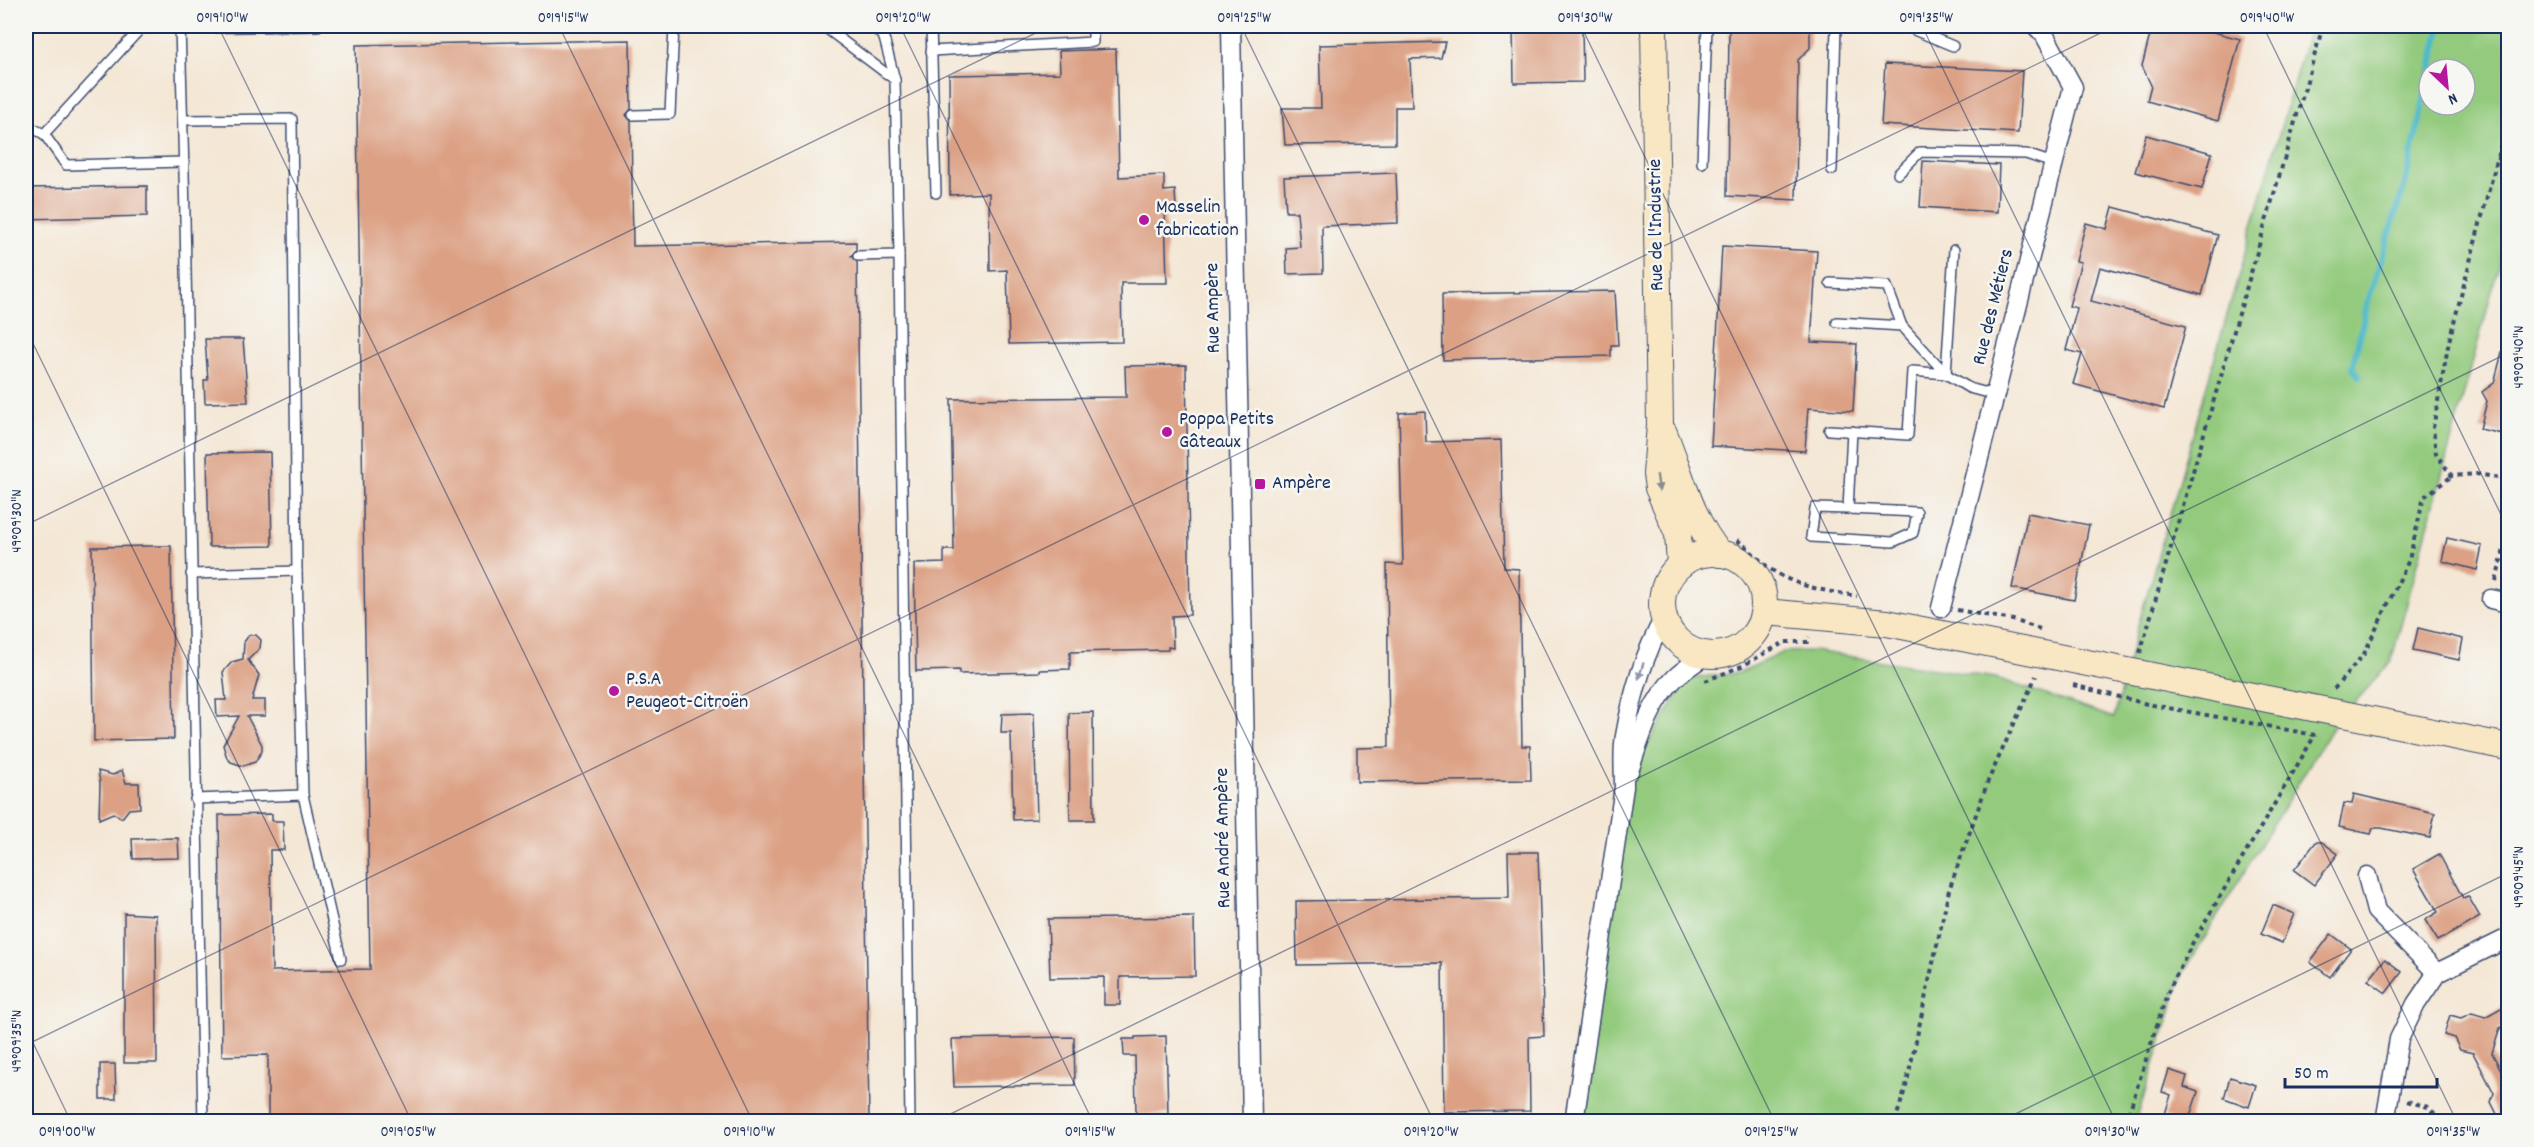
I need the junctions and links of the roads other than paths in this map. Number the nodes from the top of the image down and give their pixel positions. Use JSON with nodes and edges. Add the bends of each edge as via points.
{"nodes":[{"id":1,"x":143,"y":26,"type":"edge"},
{"id":2,"x":318,"y":26,"type":"edge"},
{"id":3,"x":674,"y":26,"type":"edge"},
{"id":4,"x":823,"y":26,"type":"edge"},
{"id":5,"x":873,"y":26,"type":"edge"},
{"id":6,"x":931,"y":26,"type":"edge"},
{"id":7,"x":1093,"y":26,"type":"edge"},
{"id":8,"x":1231,"y":26,"type":"edge"},
{"id":9,"x":1654,"y":26,"type":"edge"},
{"id":10,"x":1707,"y":26,"type":"edge"},
{"id":11,"x":1836,"y":26,"type":"edge"},
{"id":12,"x":1914,"y":26,"type":"edge"},
{"id":13,"x":2036,"y":26,"type":"edge"},
{"id":14,"x":180,"y":27,"type":"edge"},
{"id":15,"x":1953,"y":46,"type":"dead end"},
{"id":16,"x":931,"y":51,"type":"junction"},
{"id":17,"x":895,"y":80,"type":"junction"},
{"id":18,"x":633,"y":115,"type":"dead end"},
{"id":19,"x":183,"y":120,"type":"junction"},
{"id":20,"x":26,"y":125,"type":"edge"},
{"id":21,"x":44,"y":134,"type":"junction"},
{"id":22,"x":184,"y":162,"type":"junction"},
{"id":23,"x":1702,"y":163,"type":"dead end"},
{"id":24,"x":2053,"y":163,"type":"junction"},
{"id":25,"x":1832,"y":170,"type":"dead end"},
{"id":26,"x":1898,"y":174,"type":"dead end"},
{"id":27,"x":936,"y":194,"type":"dead end"},
{"id":28,"x":1954,"y":250,"type":"dead end"},
{"id":29,"x":899,"y":255,"type":"junction"},
{"id":30,"x":858,"y":256,"type":"dead end"},
{"id":31,"x":1830,"y":283,"type":"dead end"},
{"id":32,"x":1837,"y":322,"type":"dead end"},
{"id":33,"x":1902,"y":326,"type":"junction"},
{"id":34,"x":1946,"y":374,"type":"junction"},
{"id":35,"x":1995,"y":395,"type":"junction"},
{"id":36,"x":1660,"y":425,"type":"junction"},
{"id":37,"x":1829,"y":430,"type":"dead end"},
{"id":38,"x":1852,"y":431,"type":"junction"},
{"id":39,"x":1848,"y":509,"type":"junction"},
{"id":40,"x":1727,"y":545,"type":"junction"},
{"id":41,"x":1242,"y":553,"type":"joint"},
{"id":42,"x":1680,"y":566,"type":"junction"},
{"id":43,"x":297,"y":571,"type":"junction"},
{"id":44,"x":191,"y":574,"type":"junction"},
{"id":45,"x":1941,"y":608,"type":"dead end"},
{"id":46,"x":1764,"y":612,"type":"junction"},
{"id":47,"x":1664,"y":618,"type":"junction"},
{"id":48,"x":1705,"y":655,"type":"junction"},
{"id":49,"x":2508,"y":747,"type":"edge"},
{"id":50,"x":1624,"y":787,"type":"junction"},
{"id":51,"x":303,"y":795,"type":"junction"},
{"id":52,"x":195,"y":799,"type":"junction"},
{"id":53,"x":2367,"y":876,"type":"dead end"},
{"id":54,"x":2508,"y":938,"type":"edge"},
{"id":55,"x":341,"y":959,"type":"dead end"},
{"id":56,"x":2438,"y":973,"type":"junction"},
{"id":57,"x":203,"y":1122,"type":"edge"},
{"id":58,"x":910,"y":1122,"type":"edge"},
{"id":59,"x":1252,"y":1122,"type":"edge"},
{"id":60,"x":1574,"y":1122,"type":"edge"},
{"id":61,"x":2385,"y":1122,"type":"edge"}],
"edges":[{"from":1,"to":21,"type":"lane"},
{"from":2,"to":14,"type":"lane"},
{"from":3,"to":18,"type":"lane","via":[[670,114]]},
{"from":4,"to":17,"type":"lane"},
{"from":5,"to":17,"type":"lane","via":[[884,38]]},
{"from":6,"to":16,"type":"lane"},
{"from":7,"to":16,"type":"lane","via":[[1093,42]]},
{"from":8,"to":41,"type":"street","name":"Rue Ampère"},
{"from":9,"to":36,"type":"street","name":"Rue de l'Industrie"},
{"from":10,"to":23,"type":"lane"},
{"from":11,"to":25,"type":"lane"},
{"from":12,"to":15,"type":"lane","via":[[1914,30]]},
{"from":13,"to":24,"type":"street","name":"Rue des Métiers","via":[[2073,87]]},
{"from":14,"to":19,"type":"lane"},
{"from":16,"to":27,"type":"lane"},
{"from":17,"to":29,"type":"lane"},
{"from":19,"to":22,"type":"lane"},
{"from":19,"to":43,"type":"lane","via":[[292,119]]},
{"from":20,"to":21,"type":"lane"},
{"from":21,"to":22,"type":"lane","via":[[66,165]]},
{"from":22,"to":44,"type":"lane","via":[[192,438]]},
{"from":24,"to":26,"type":"lane","via":[[2026,154],[1920,152]]},
{"from":24,"to":35,"type":"street","name":"Rue des Métiers"},
{"from":28,"to":34,"type":"lane"},
{"from":29,"to":30,"type":"lane"},
{"from":29,"to":58,"type":"lane"},
{"from":31,"to":33,"type":"lane","via":[[1887,286]]},
{"from":32,"to":33,"type":"lane"},
{"from":33,"to":34,"type":"lane"},
{"from":34,"to":35,"type":"lane","via":[[1969,388]]},
{"from":34,"to":38,"type":"lane","via":[[1912,371],[1908,435]]},
{"from":35,"to":45,"type":"street","name":"Rue des Métiers"},
{"from":36,"to":40,"type":"street","name":"Rue de l'Industrie","via":[[1693,510],[1712,544]]},
{"from":36,"to":42,"type":"street","name":"Rue de l'Industrie","one_way":true,"via":[[1656,474],[1678,534]]},
{"from":37,"to":38,"type":"lane"},
{"from":38,"to":39,"type":"lane"},
{"from":39,"to":39,"type":"lane","via":[[1917,512],[1913,533],[1893,542],[1811,537],[1815,508]]},
{"from":40,"to":42,"type":"street"},
{"from":40,"to":46,"type":"street","via":[[1753,572],[1762,589]]},
{"from":41,"to":59,"type":"street","name":"Rue André Ampère"},
{"from":42,"to":47,"type":"street","via":[[1666,586]]},
{"from":43,"to":44,"type":"lane"},
{"from":43,"to":51,"type":"lane"},
{"from":44,"to":52,"type":"lane"},
{"from":46,"to":48,"type":"street","via":[[1756,634],[1740,648],[1728,654]]},
{"from":46,"to":49,"type":"street","via":[[1887,623]]},
{"from":47,"to":48,"type":"street","via":[[1676,640]]},
{"from":47,"to":50,"type":"street","one_way":true,"via":[[1650,644],[1634,694],[1625,738]]},
{"from":48,"to":50,"type":"street","via":[[1674,678],[1663,692],[1646,722]]},
{"from":50,"to":60,"type":"street"},
{"from":51,"to":52,"type":"lane"},
{"from":51,"to":55,"type":"lane"},
{"from":52,"to":57,"type":"lane"},
{"from":53,"to":56,"type":"street","via":[[2376,911]]},
{"from":54,"to":56,"type":"street"},
{"from":56,"to":61,"type":"street","via":[[2416,1004],[2399,1039]]}]}
